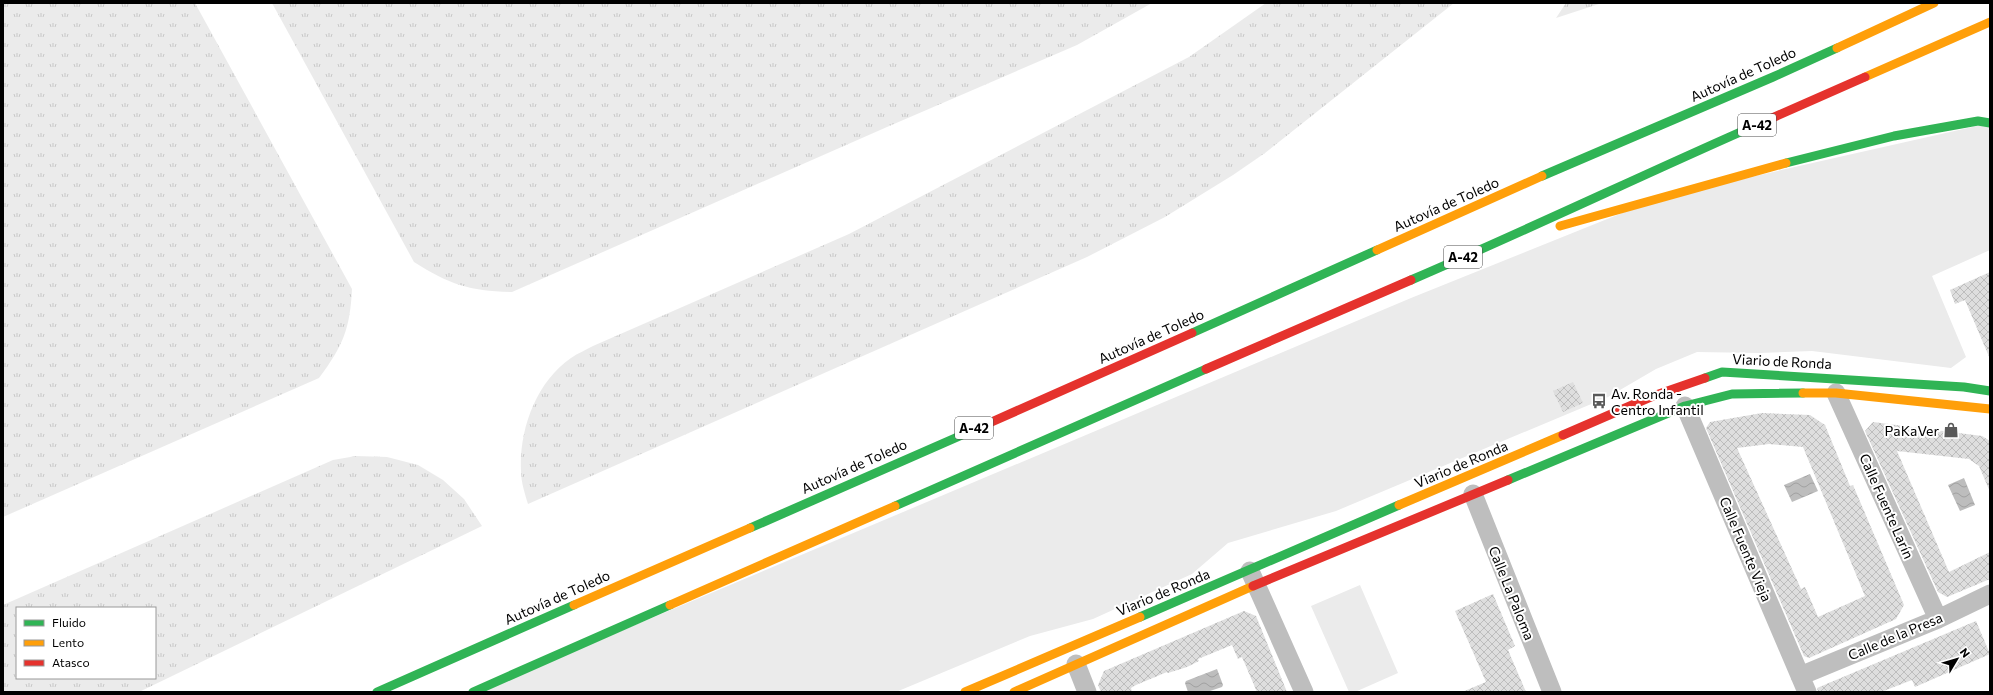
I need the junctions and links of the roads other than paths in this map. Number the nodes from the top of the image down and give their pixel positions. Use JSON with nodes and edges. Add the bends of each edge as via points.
{"nodes":[{"id":1,"x":1934,"y":3,"type":"edge"},
{"id":2,"x":1990,"y":22,"type":"edge"},
{"id":3,"x":1990,"y":123,"type":"edge"},
{"id":4,"x":1525,"y":231,"type":"junction"},
{"id":5,"x":1990,"y":391,"type":"edge"},
{"id":6,"x":1836,"y":393,"type":"junction"},
{"id":7,"x":1685,"y":406,"type":"junction"},
{"id":8,"x":1990,"y":409,"type":"edge"},
{"id":9,"x":1473,"y":494,"type":"junction"},
{"id":10,"x":1253,"y":578,"type":"junction"},
{"id":11,"x":1990,"y":594,"type":"edge"},
{"id":12,"x":1938,"y":619,"type":"junction"},
{"id":13,"x":1076,"y":664,"type":"junction"},
{"id":14,"x":1803,"y":684,"type":"edge"},
{"id":15,"x":377,"y":692,"type":"edge"},
{"id":16,"x":473,"y":692,"type":"edge"},
{"id":17,"x":965,"y":692,"type":"edge"},
{"id":18,"x":1014,"y":692,"type":"edge"},
{"id":19,"x":1087,"y":692,"type":"edge"},
{"id":20,"x":1304,"y":692,"type":"edge"},
{"id":21,"x":1552,"y":692,"type":"edge"}],
"edges":[{"from":1,"to":15,"type":"main road","name":"Autovía de Toledo","number":"A-42"},
{"from":2,"to":4,"type":"main road","number":"A-42","via":[[1625,183]]},
{"from":3,"to":4,"type":"main road","via":[[1978,121],[1894,136],[1550,228]]},
{"from":4,"to":16,"type":"main road","number":"A-42"},
{"from":5,"to":10,"type":"main road","name":"Viario de Ronda","via":[[1964,387],[1722,372],[1653,396]]},
{"from":6,"to":7,"type":"main road","name":"Viario de Ronda","via":[[1732,394]]},
{"from":6,"to":8,"type":"main road","name":"Viario de Ronda"},
{"from":6,"to":12,"type":"street","name":"Calle Fuente Larín"},
{"from":7,"to":9,"type":"main road","name":"Viario de Ronda"},
{"from":7,"to":14,"type":"street","name":"Calle Fuente Vieja"},
{"from":9,"to":10,"type":"main road","name":"Viario de Ronda"},
{"from":9,"to":21,"type":"street","name":"Calle La Paloma"},
{"from":10,"to":13,"type":"main road","name":"Viario de Ronda"},
{"from":10,"to":17,"type":"main road","name":"Viario de Ronda"},
{"from":10,"to":20,"type":"street"},
{"from":11,"to":12,"type":"street","name":"Calle de la Presa"},
{"from":12,"to":14,"type":"street","name":"Calle de la Presa"},
{"from":13,"to":18,"type":"main road","name":"Viario de Ronda"},
{"from":13,"to":19,"type":"street"}]}
